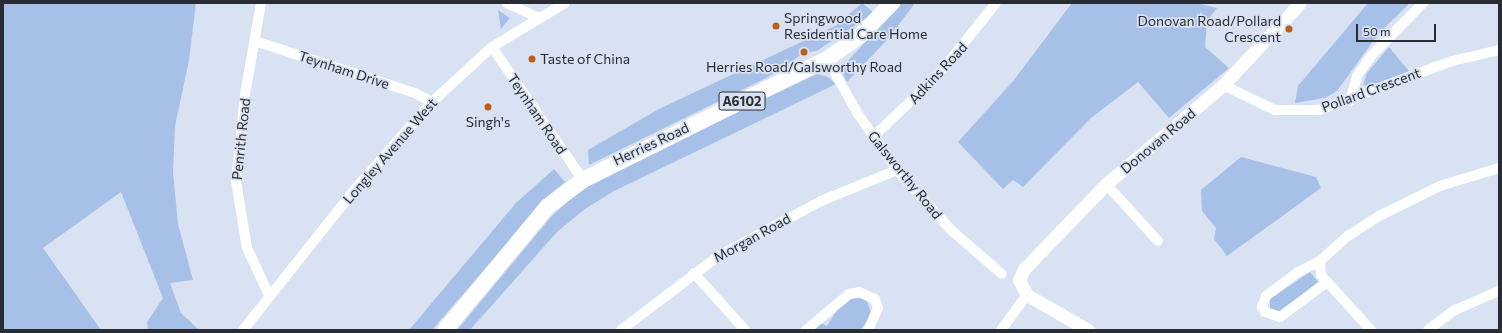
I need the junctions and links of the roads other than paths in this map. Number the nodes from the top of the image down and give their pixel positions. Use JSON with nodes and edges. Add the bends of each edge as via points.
{"nodes":[{"id":1,"x":261,"y":3,"type":"edge"},
{"id":2,"x":507,"y":3,"type":"edge"},
{"id":3,"x":565,"y":3,"type":"edge"},
{"id":4,"x":996,"y":3,"type":"edge"},
{"id":5,"x":1300,"y":3,"type":"edge"},
{"id":6,"x":1423,"y":3,"type":"edge"},
{"id":7,"x":891,"y":4,"type":"edge"},
{"id":8,"x":537,"y":17,"type":"junction"},
{"id":9,"x":255,"y":42,"type":"junction"},
{"id":10,"x":492,"y":47,"type":"junction"},
{"id":11,"x":1499,"y":50,"type":"edge"},
{"id":12,"x":827,"y":59,"type":"junction"},
{"id":13,"x":1223,"y":85,"type":"junction"},
{"id":14,"x":1350,"y":101,"type":"junction"},
{"id":15,"x":432,"y":102,"type":"junction"},
{"id":16,"x":873,"y":137,"type":"junction"},
{"id":17,"x":1499,"y":168,"type":"edge"},
{"id":18,"x":897,"y":170,"type":"junction"},
{"id":19,"x":583,"y":180,"type":"junction"},
{"id":20,"x":1106,"y":184,"type":"junction"},
{"id":21,"x":1158,"y":241,"type":"dead end"},
{"id":22,"x":1320,"y":261,"type":"junction"},
{"id":23,"x":694,"y":273,"type":"junction"},
{"id":24,"x":1002,"y":274,"type":"dead end"},
{"id":25,"x":1327,"y":282,"type":"junction"},
{"id":26,"x":1499,"y":291,"type":"edge"},
{"id":27,"x":269,"y":295,"type":"junction"},
{"id":28,"x":1027,"y":295,"type":"junction"},
{"id":29,"x":243,"y":330,"type":"edge"},
{"id":30,"x":445,"y":330,"type":"edge"},
{"id":31,"x":622,"y":330,"type":"edge"},
{"id":32,"x":745,"y":330,"type":"edge"},
{"id":33,"x":806,"y":330,"type":"edge"},
{"id":34,"x":868,"y":330,"type":"edge"},
{"id":35,"x":1001,"y":330,"type":"edge"},
{"id":36,"x":1088,"y":330,"type":"edge"},
{"id":37,"x":1371,"y":330,"type":"edge"},
{"id":38,"x":1428,"y":330,"type":"edge"}],
"edges":[{"from":1,"to":9,"type":"street","name":"Penrith Road"},
{"from":2,"to":8,"type":"street"},
{"from":3,"to":8,"type":"street","name":"Longley Avenue West"},
{"from":4,"to":16,"type":"street","name":"Adkins Road","via":[[938,75]]},
{"from":5,"to":13,"type":"street","name":"Donovan Road"},
{"from":6,"to":14,"type":"street","via":[[1370,56],[1355,82]]},
{"from":7,"to":12,"type":"main road","name":"Herries Road","number":"A6102","via":[[861,35]]},
{"from":8,"to":10,"type":"street","name":"Longley Avenue West"},
{"from":9,"to":15,"type":"street","name":"Teynham Drive","via":[[415,93]]},
{"from":9,"to":27,"type":"street","name":"Penrith Road","via":[[236,181],[247,248]]},
{"from":10,"to":15,"type":"street","name":"Longley Avenue West"},
{"from":10,"to":19,"type":"street","name":"Teynham Road"},
{"from":11,"to":14,"type":"street","name":"Pollard Crescent","via":[[1452,61]]},
{"from":12,"to":16,"type":"street","name":"Galsworthy Road"},
{"from":12,"to":19,"type":"main road","name":"Herries Road","number":"A6102"},
{"from":13,"to":14,"type":"street","name":"Pollard Crescent","via":[[1275,110],[1319,110]]},
{"from":13,"to":20,"type":"street","name":"Donovan Road"},
{"from":15,"to":27,"type":"street","name":"Longley Avenue West"},
{"from":16,"to":18,"type":"street","name":"Galsworthy Road"},
{"from":17,"to":22,"type":"street","via":[[1440,186],[1379,216],[1348,236]]},
{"from":18,"to":23,"type":"street","name":"Morgan Road","via":[[785,218]]},
{"from":18,"to":24,"type":"street","name":"Galsworthy Road","via":[[950,230]]},
{"from":19,"to":30,"type":"main road","name":"Herries Road","number":"A6102","via":[[547,207]]},
{"from":20,"to":21,"type":"street"},
{"from":20,"to":28,"type":"street","name":"Donovan Road","via":[[1041,248],[1019,280]]},
{"from":22,"to":25,"type":"street","via":[[1319,269]]},
{"from":22,"to":25,"type":"street","via":[[1298,272],[1266,296],[1262,307],[1264,312],[1280,317]]},
{"from":23,"to":31,"type":"street","name":"Morgan Road"},
{"from":23,"to":32,"type":"street"},
{"from":25,"to":37,"type":"street"},
{"from":26,"to":38,"type":"street","via":[[1455,310]]},
{"from":27,"to":29,"type":"street","name":"Longley Avenue West"},
{"from":28,"to":35,"type":"street"},
{"from":28,"to":36,"type":"street"},
{"from":33,"to":34,"type":"street","via":[[849,294],[859,292],[875,299],[878,308]]}]}
